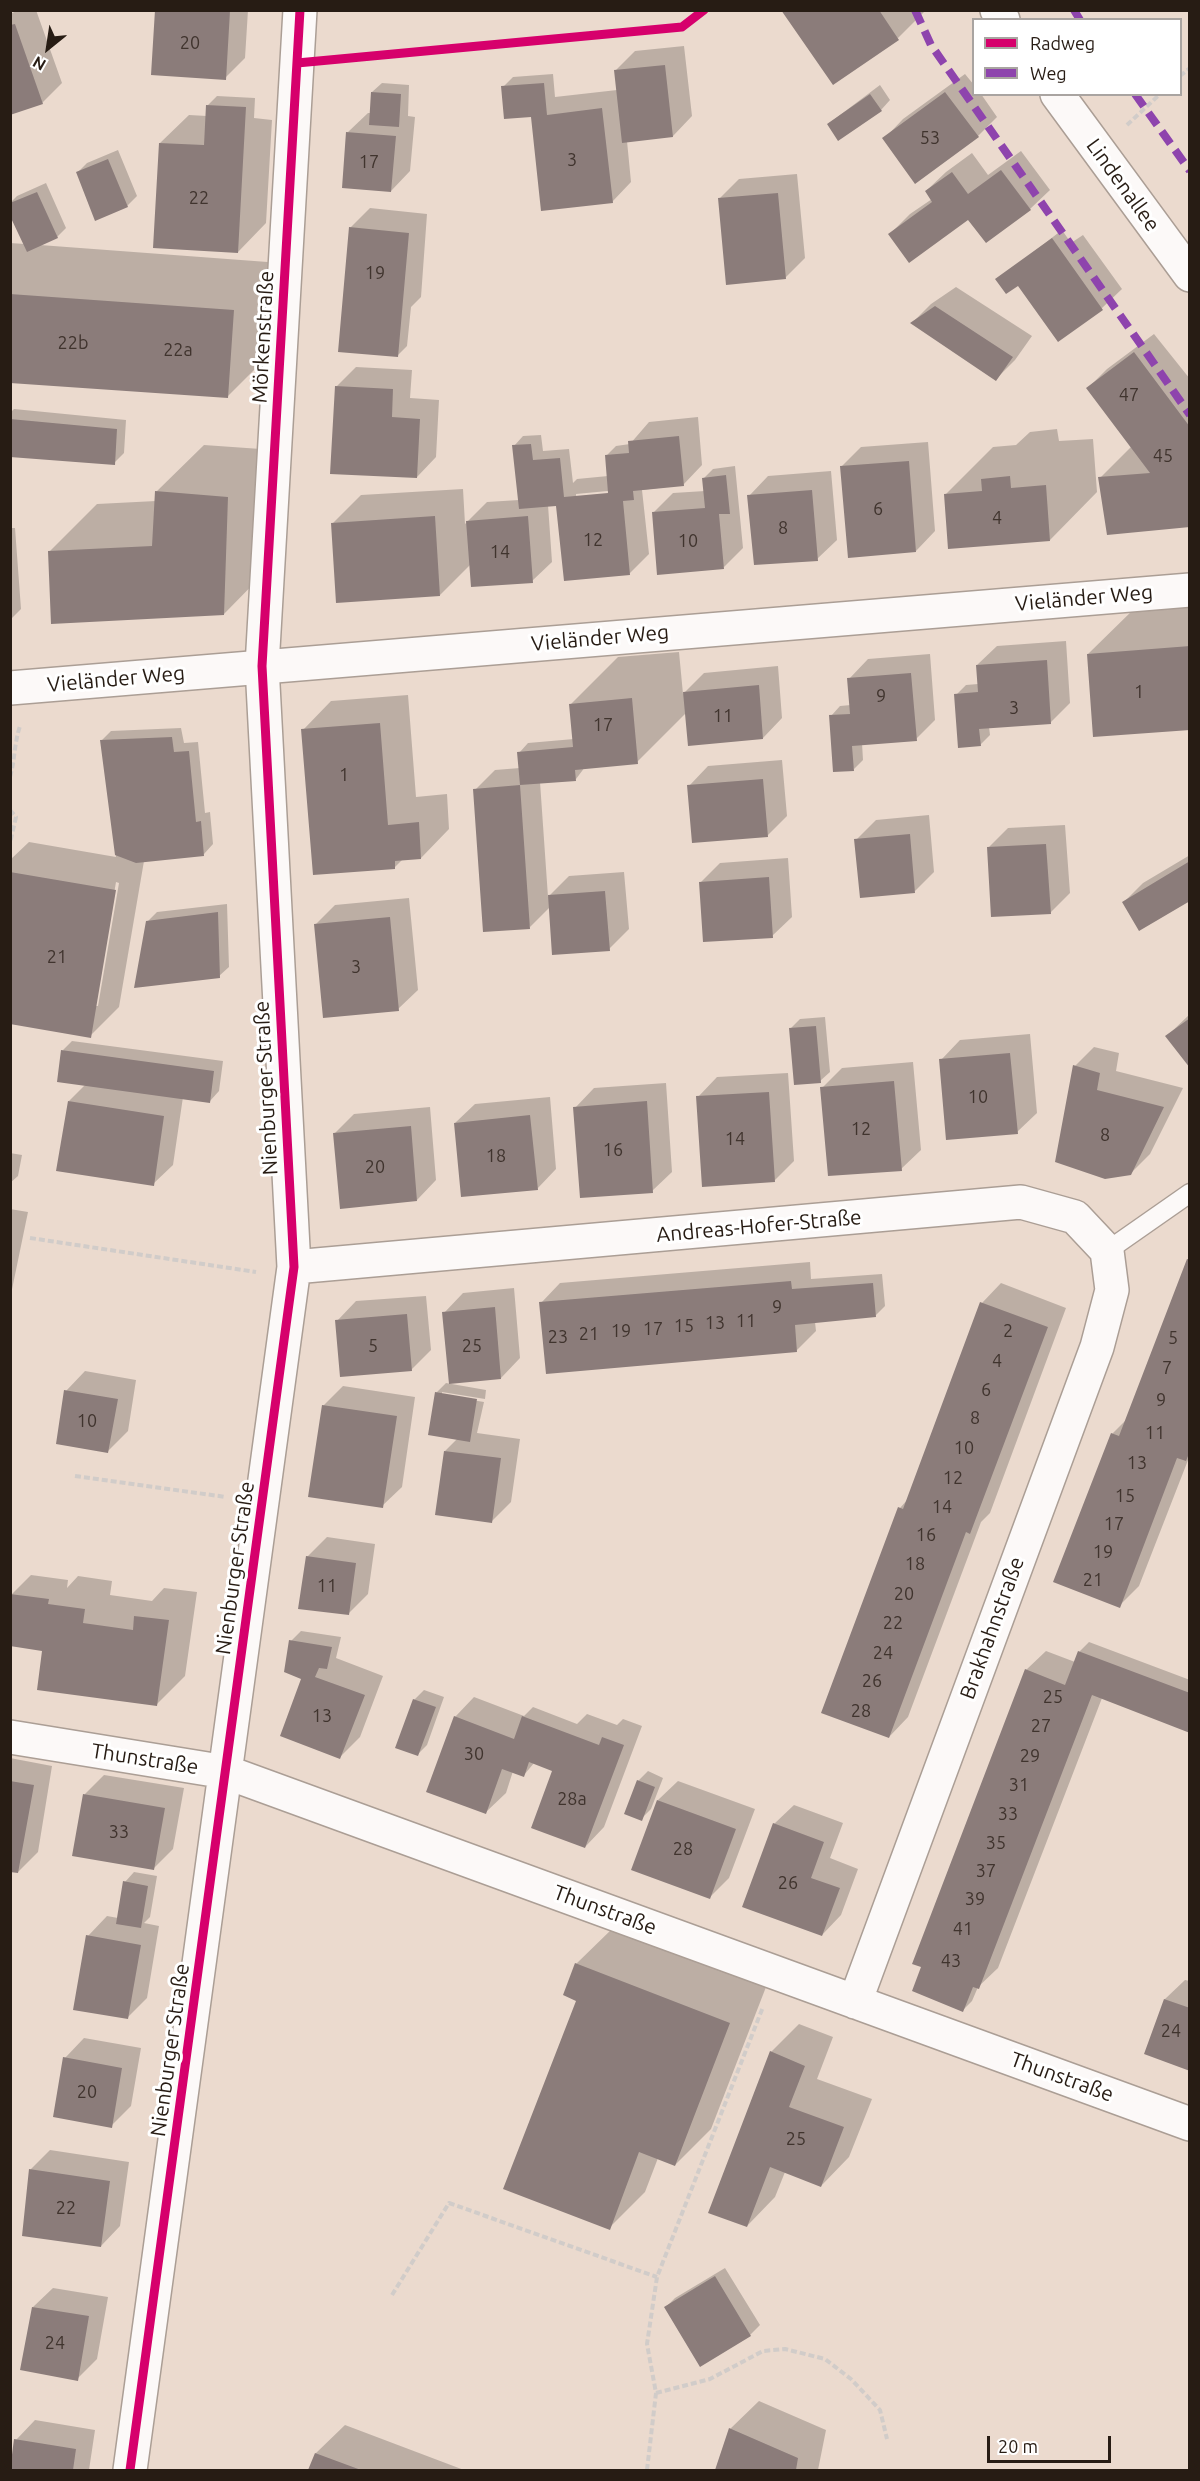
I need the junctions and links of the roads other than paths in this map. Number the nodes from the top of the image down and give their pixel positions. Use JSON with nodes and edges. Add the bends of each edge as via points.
{"nodes":[{"id":1,"x":300,"y":10,"type":"edge"},
{"id":2,"x":1058,"y":96,"type":"edge"},
{"id":3,"x":1190,"y":275,"type":"edge"},
{"id":4,"x":1190,"y":590,"type":"edge"},
{"id":5,"x":262,"y":666,"type":"junction"},
{"id":6,"x":19,"y":688,"type":"edge"},
{"id":7,"x":1190,"y":1193,"type":"edge"},
{"id":8,"x":1107,"y":1251,"type":"junction"},
{"id":9,"x":293,"y":1272,"type":"junction"},
{"id":10,"x":10,"y":1737,"type":"edge"},
{"id":11,"x":226,"y":1772,"type":"junction"},
{"id":12,"x":855,"y":2002,"type":"junction"},
{"id":13,"x":1190,"y":2124,"type":"edge"},
{"id":14,"x":130,"y":2470,"type":"edge"}],
"edges":[{"from":1,"to":5,"type":"street","name":"Mörkenstraße"},
{"from":2,"to":3,"type":"street","name":"Lindenallee"},
{"from":4,"to":5,"type":"street","name":"Vieländer Weg"},
{"from":5,"to":6,"type":"street","name":"Vieländer Weg"},
{"from":5,"to":9,"type":"street","name":"Nienburger Straße"},
{"from":7,"to":8,"type":"lane"},
{"from":8,"to":9,"type":"street","name":"Andreas-Hofer-Straße","via":[[1075,1217],[1021,1202]]},
{"from":8,"to":12,"type":"street","name":"Brakhahnstraße","via":[[1112,1290],[1097,1347]]},
{"from":9,"to":11,"type":"street","name":"Nienburger Straße"},
{"from":10,"to":11,"type":"street","name":"Thunstraße"},
{"from":11,"to":12,"type":"street","name":"Thunstraße"},
{"from":11,"to":14,"type":"street","name":"Nienburger Straße"},
{"from":12,"to":13,"type":"street","name":"Thunstraße"}]}
